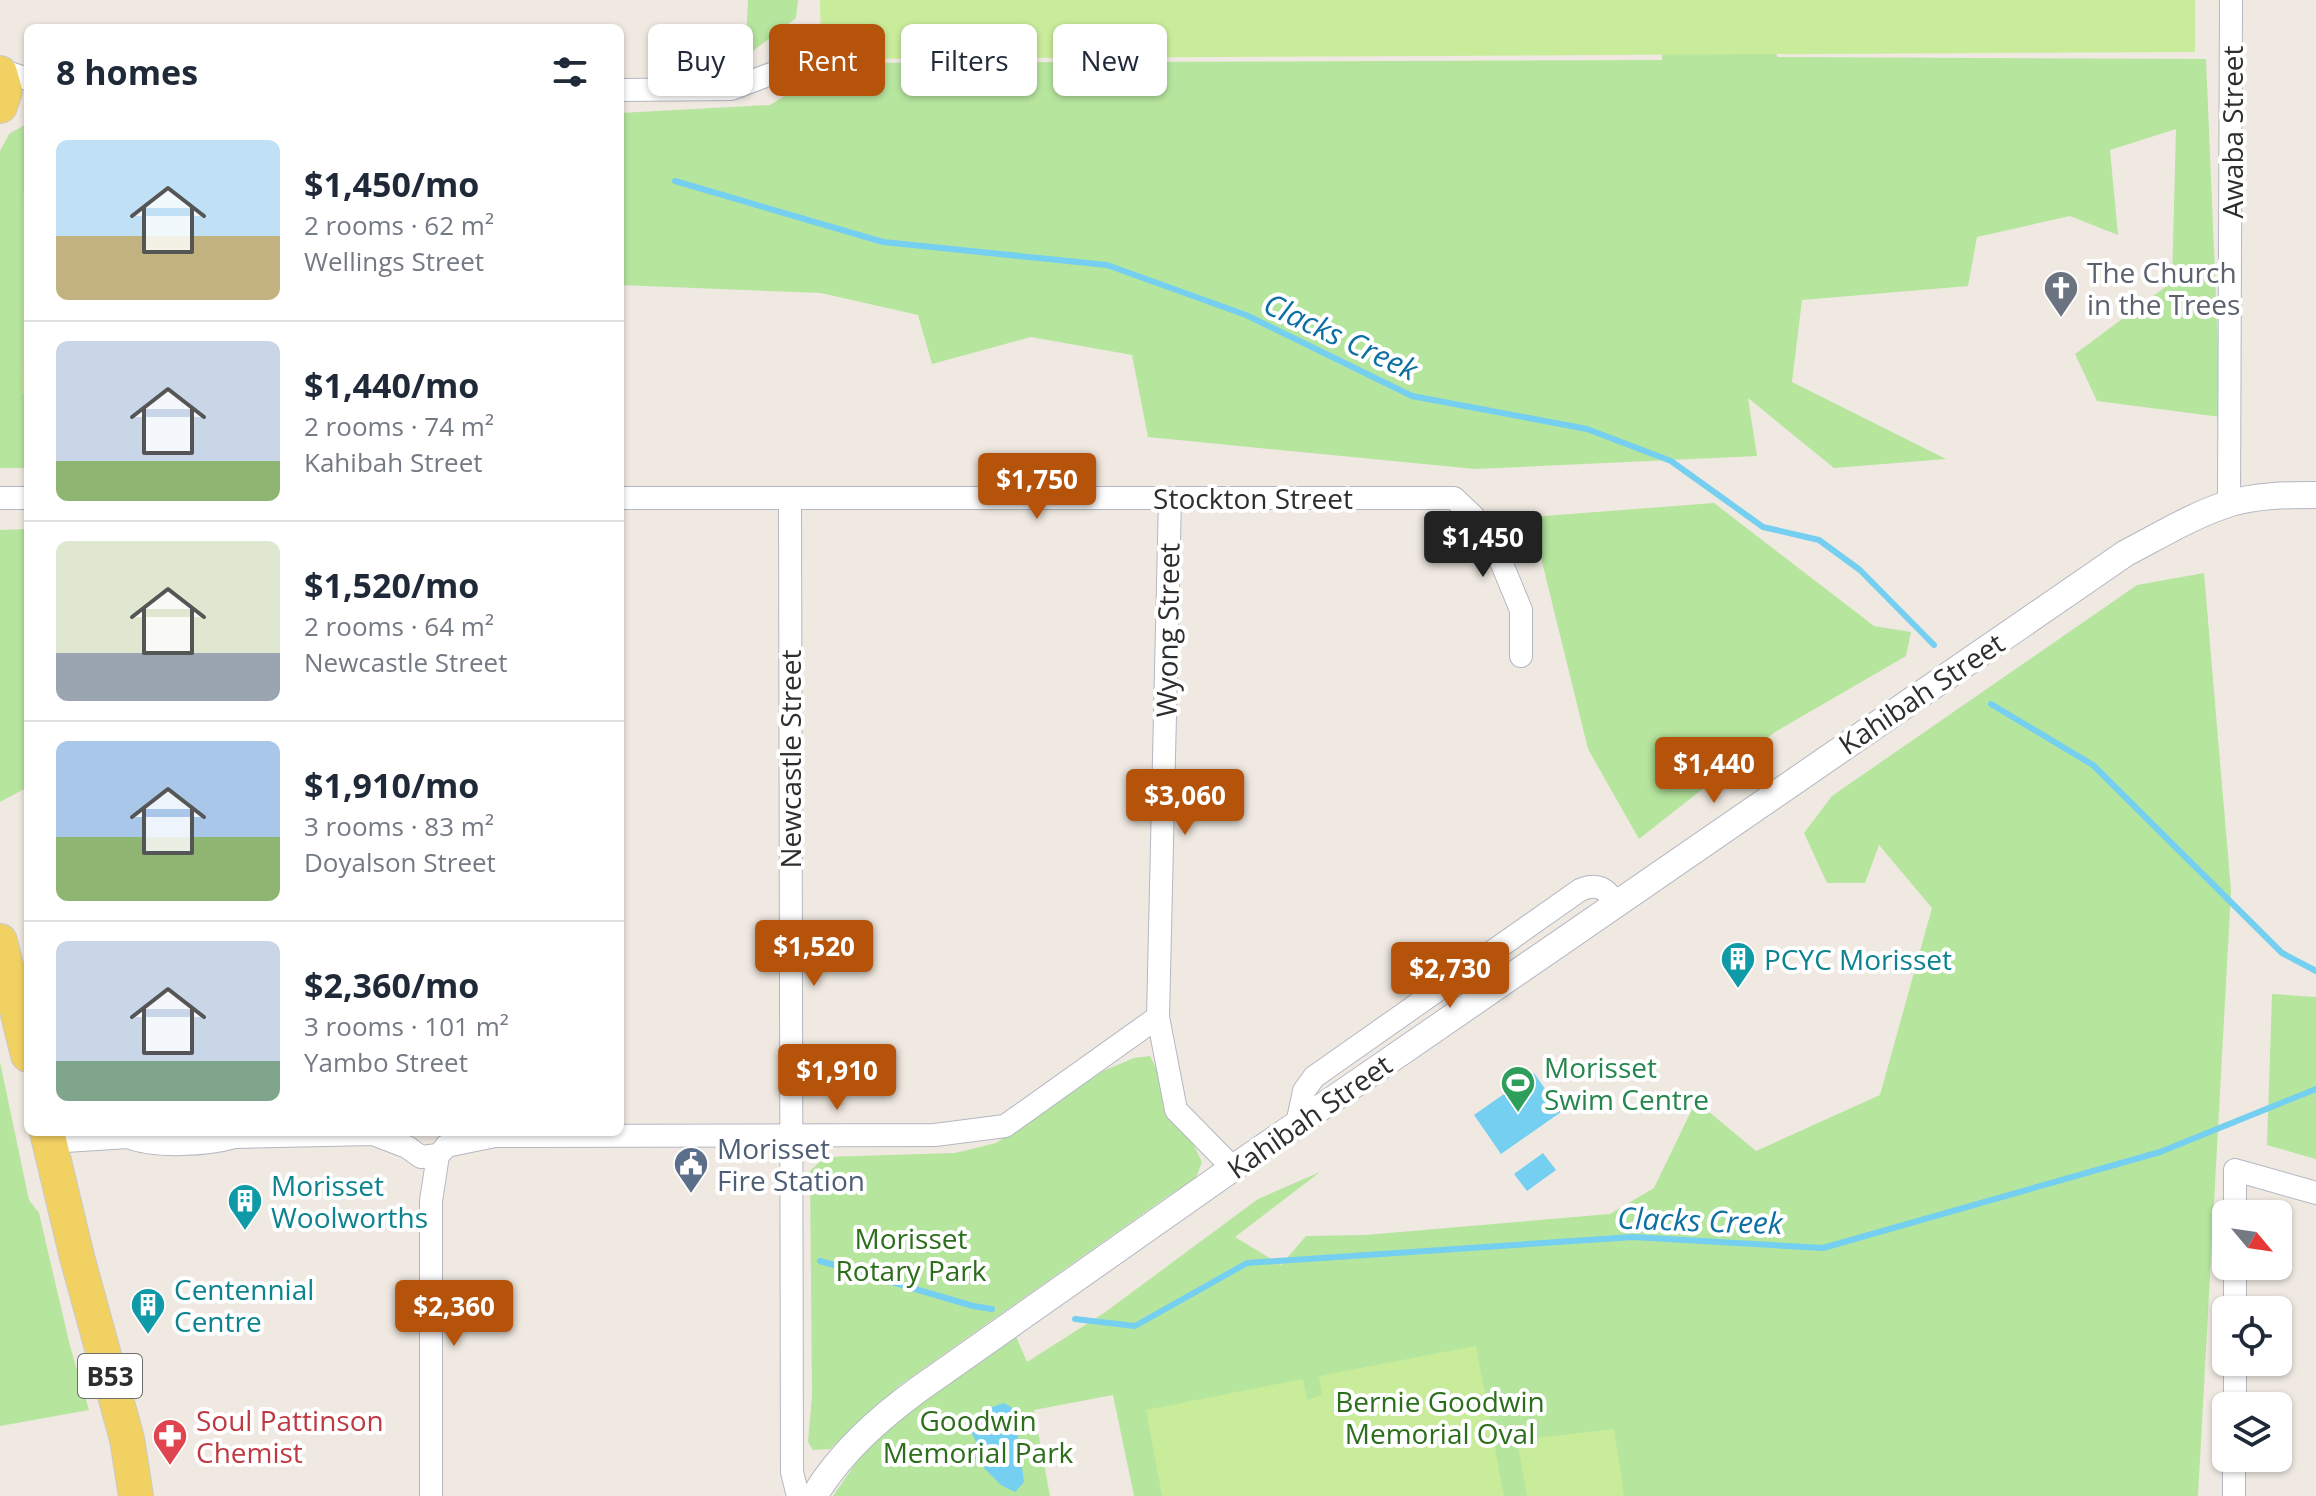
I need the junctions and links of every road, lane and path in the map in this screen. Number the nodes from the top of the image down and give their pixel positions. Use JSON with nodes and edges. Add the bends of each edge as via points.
{"nodes":[{"id":1,"x":2231,"y":0,"type":"edge"},
{"id":2,"x":769,"y":75,"type":"edge"},
{"id":3,"x":24,"y":81,"type":"edge"},
{"id":4,"x":6,"y":90,"type":"edge"},
{"id":5,"x":624,"y":90,"type":"edge"},
{"id":6,"x":2316,"y":495,"type":"edge"},
{"id":7,"x":0,"y":498,"type":"edge"},
{"id":8,"x":24,"y":498,"type":"edge"},
{"id":9,"x":624,"y":498,"type":"edge"},
{"id":10,"x":790,"y":498,"type":"junction"},
{"id":11,"x":1170,"y":498,"type":"junction"},
{"id":12,"x":2229,"y":503,"type":"junction"},
{"id":13,"x":1521,"y":656,"type":"dead end"},
{"id":14,"x":0,"y":941,"type":"edge"},
{"id":15,"x":1158,"y":1017,"type":"junction"},
{"id":16,"x":24,"y":1039,"type":"edge"},
{"id":17,"x":624,"y":1134,"type":"edge"},
{"id":18,"x":791,"y":1135,"type":"junction"},
{"id":19,"x":77,"y":1136,"type":"edge"},
{"id":20,"x":135,"y":1136,"type":"edge"},
{"id":21,"x":226,"y":1136,"type":"edge"},
{"id":22,"x":389,"y":1136,"type":"edge"},
{"id":23,"x":476,"y":1136,"type":"edge"},
{"id":24,"x":49,"y":1137,"type":"edge"},
{"id":25,"x":426,"y":1145,"type":"edge"},
{"id":26,"x":1233,"y":1168,"type":"junction"},
{"id":27,"x":2316,"y":1193,"type":"edge"},
{"id":28,"x":2235,"y":1200,"type":"edge"},
{"id":29,"x":77,"y":1257,"type":"junction"},
{"id":30,"x":2234,"y":1472,"type":"edge"},
{"id":31,"x":129,"y":1496,"type":"edge"},
{"id":32,"x":136,"y":1496,"type":"edge"},
{"id":33,"x":431,"y":1496,"type":"edge"},
{"id":34,"x":803,"y":1496,"type":"edge"},
{"id":35,"x":814,"y":1496,"type":"edge"},
{"id":36,"x":2234,"y":1496,"type":"edge"}],
"edges":[{"from":1,"to":12,"type":"street","name":"Awaba Street"},
{"from":2,"to":5,"type":"street","via":[[731,89]]},
{"from":3,"to":4,"type":"street"},
{"from":6,"to":12,"type":"street"},
{"from":7,"to":8,"type":"street"},
{"from":9,"to":10,"type":"street","name":"Stockton Street"},
{"from":10,"to":11,"type":"street","name":"Stockton Street"},
{"from":10,"to":18,"type":"street","name":"Newcastle Street"},
{"from":11,"to":13,"type":"street","name":"Stockton Street","via":[[1454,498],[1495,547],[1521,610]]},
{"from":11,"to":15,"type":"street","name":"Wyong Street"},
{"from":12,"to":26,"type":"street","name":"Kahibah Street","via":[[2126,553]]},
{"from":14,"to":16,"type":"main road"},
{"from":15,"to":18,"type":"street","via":[[1005,1126],[935,1135]]},
{"from":15,"to":26,"type":"street","name":"Wyong Street","via":[[1176,1110]]},
{"from":17,"to":18,"type":"street"},
{"from":18,"to":34,"type":"street","name":"Newcastle Street","via":[[792,1472]]},
{"from":19,"to":24,"type":"street"},
{"from":20,"to":21,"type":"street","via":[[142,1143],[213,1143]]},
{"from":22,"to":25,"type":"street"},
{"from":23,"to":25,"type":"street"},
{"from":24,"to":29,"type":"main road","number":"B53"},
{"from":25,"to":33,"type":"street","via":[[431,1201]]},
{"from":26,"to":35,"type":"street","name":"Kahibah Street","via":[[890,1410],[842,1457]]},
{"from":27,"to":28,"type":"street","via":[[2235,1170]]},
{"from":29,"to":31,"type":"main road","number":"B53","via":[[89,1347]]},
{"from":29,"to":32,"type":"main road","number":"B53","via":[[127,1439]]},
{"from":30,"to":36,"type":"street"}]}
